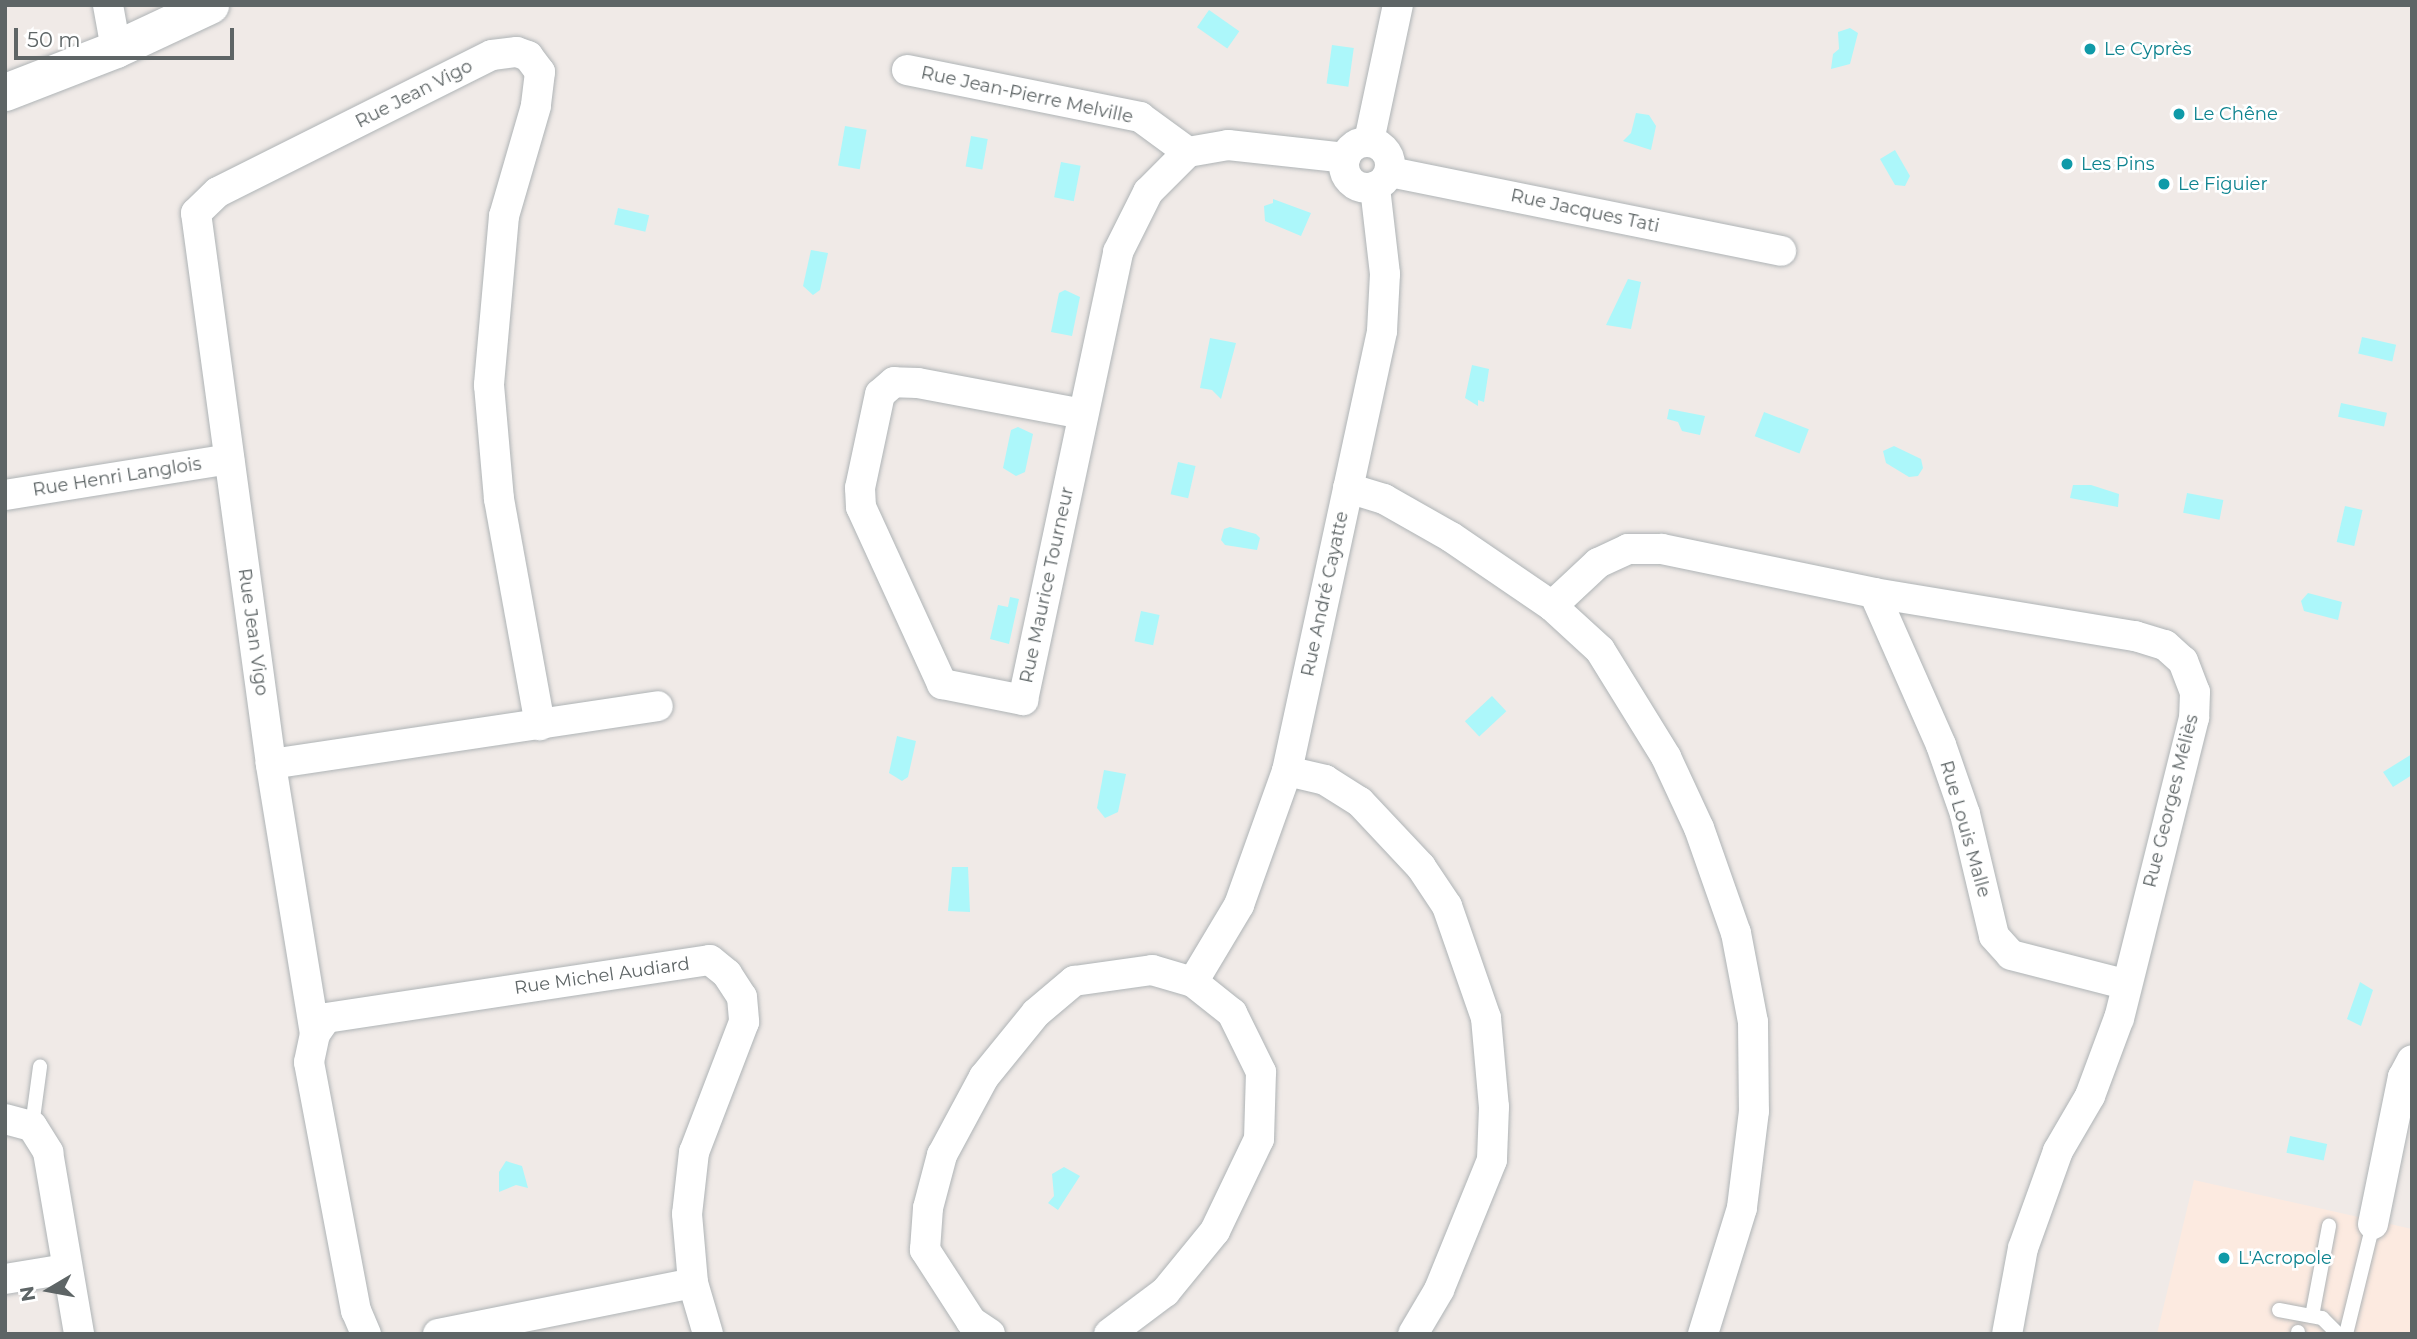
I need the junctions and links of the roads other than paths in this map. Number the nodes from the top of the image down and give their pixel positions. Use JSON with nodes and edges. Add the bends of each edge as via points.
{"nodes":[{"id":1,"x":108,"y":5,"type":"edge"},
{"id":2,"x":210,"y":5,"type":"edge"},
{"id":3,"x":1398,"y":5,"type":"edge"},
{"id":4,"x":116,"y":49,"type":"junction"},
{"id":5,"x":907,"y":71,"type":"dead end"},
{"id":6,"x":5,"y":92,"type":"edge"},
{"id":7,"x":1357,"y":150,"type":"junction"},
{"id":8,"x":1188,"y":152,"type":"junction"},
{"id":9,"x":1383,"y":180,"type":"junction"},
{"id":10,"x":1781,"y":251,"type":"dead end"},
{"id":11,"x":1083,"y":414,"type":"junction"},
{"id":12,"x":229,"y":459,"type":"junction"},
{"id":13,"x":1348,"y":488,"type":"junction"},
{"id":14,"x":5,"y":495,"type":"edge"},
{"id":15,"x":1874,"y":593,"type":"junction"},
{"id":16,"x":1552,"y":606,"type":"junction"},
{"id":17,"x":658,"y":706,"type":"dead end"},
{"id":18,"x":540,"y":724,"type":"junction"},
{"id":19,"x":271,"y":764,"type":"junction"},
{"id":20,"x":1287,"y":771,"type":"junction"},
{"id":21,"x":1193,"y":982,"type":"junction"},
{"id":22,"x":2124,"y":984,"type":"junction"},
{"id":23,"x":315,"y":1034,"type":"junction"},
{"id":24,"x":2412,"y":1060,"type":"edge"},
{"id":25,"x":40,"y":1067,"type":"dead end"},
{"id":26,"x":19,"y":1123,"type":"edge"},
{"id":27,"x":2373,"y":1224,"type":"joint"},
{"id":28,"x":2329,"y":1226,"type":"dead end"},
{"id":29,"x":67,"y":1269,"type":"junction"},
{"id":30,"x":5,"y":1279,"type":"edge"},
{"id":31,"x":693,"y":1283,"type":"junction"},
{"id":32,"x":2280,"y":1310,"type":"dead end"},
{"id":33,"x":2312,"y":1316,"type":"junction"},
{"id":34,"x":79,"y":1334,"type":"edge"},
{"id":35,"x":366,"y":1334,"type":"edge"},
{"id":36,"x":438,"y":1334,"type":"edge"},
{"id":37,"x":708,"y":1334,"type":"edge"},
{"id":38,"x":990,"y":1334,"type":"edge"},
{"id":39,"x":1109,"y":1334,"type":"edge"},
{"id":40,"x":1413,"y":1334,"type":"edge"},
{"id":41,"x":1703,"y":1334,"type":"edge"},
{"id":42,"x":2007,"y":1334,"type":"edge"},
{"id":43,"x":2337,"y":1334,"type":"edge"},
{"id":44,"x":2346,"y":1334,"type":"edge"}],
"edges":[{"from":1,"to":4,"type":"street"},
{"from":2,"to":4,"type":"street"},
{"from":3,"to":7,"type":"street"},
{"from":4,"to":6,"type":"street"},
{"from":5,"to":8,"type":"street","name":"Rue Jean-Pierre Melville","via":[[1140,117]]},
{"from":7,"to":8,"type":"street","via":[[1228,145]]},
{"from":7,"to":9,"type":"street","via":[[1387,151]]},
{"from":7,"to":9,"type":"street","name":"Rue Jacques Tati","via":[[1344,168],[1355,185]]},
{"from":8,"to":11,"type":"street","name":"Rue Maurice Tourneur","via":[[1148,192],[1118,252]]},
{"from":9,"to":10,"type":"street","name":"Rue Jacques Tati"},
{"from":9,"to":13,"type":"street","name":"Rue André Cayatte","via":[[1382,331]]},
{"from":11,"to":11,"type":"street","name":"Rue Maurice Tourneur","via":[[1023,700],[942,684],[861,507],[860,488],[880,394],[894,382],[918,383]]},
{"from":12,"to":14,"type":"street","name":"Rue Henri Langlois"},
{"from":12,"to":18,"type":"street","name":"Rue Jean Vigo","via":[[196,213],[218,192],[492,55],[517,52],[528,56],[540,72],[536,106],[504,216],[489,385],[499,499]]},
{"from":12,"to":19,"type":"street","name":"Rue Jean Vigo"},
{"from":13,"to":16,"type":"street","via":[[1384,499],[1451,537]]},
{"from":13,"to":20,"type":"street","name":"Rue André Cayatte"},
{"from":15,"to":16,"type":"street","name":"Rue Georges Méliès","via":[[1662,549],[1628,550],[1598,563]]},
{"from":15,"to":22,"type":"street","name":"Rue Louis Malle","via":[[1965,814],[1994,936],[2011,955]]},
{"from":15,"to":22,"type":"street","name":"Rue Georges Méliès","via":[[2135,636],[2165,645],[2183,661],[2195,692],[2194,718]]},
{"from":16,"to":41,"type":"street","via":[[1600,650],[1666,757],[1699,828],[1736,933],[1753,1022],[1754,1111],[1742,1208]]},
{"from":17,"to":18,"type":"street"},
{"from":18,"to":19,"type":"street"},
{"from":19,"to":23,"type":"street","name":"Rue Jean Vigo"},
{"from":20,"to":21,"type":"street","name":"Rue André Cayatte","via":[[1239,905]]},
{"from":20,"to":40,"type":"street","via":[[1325,780],[1360,802],[1421,867],[1447,906],[1486,1018],[1494,1107],[1492,1160],[1440,1290]]},
{"from":21,"to":38,"type":"street","via":[[1153,970],[1074,981],[1036,1013],[984,1077],[942,1155],[928,1208],[925,1250],[971,1321]]},
{"from":21,"to":39,"type":"street","via":[[1232,1013],[1253,1049],[1262,1084],[1259,1139],[1215,1231],[1165,1293]]},
{"from":22,"to":42,"type":"street","name":"Rue Georges Méliès","via":[[2119,1018],[2090,1096],[2058,1151],[2023,1248]]},
{"from":23,"to":31,"type":"street","name":"Rue Michel Audiard","via":[[326,1018],[710,960],[727,974],[742,997],[744,1022],[694,1152],[687,1214]]},
{"from":23,"to":35,"type":"street","via":[[309,1062],[356,1311]]},
{"from":24,"to":27,"type":"street","via":[[2403,1077]]},
{"from":25,"to":26,"type":"lane"},
{"from":26,"to":29,"type":"street","via":[[48,1152]]},
{"from":27,"to":44,"type":"lane"},
{"from":28,"to":33,"type":"lane"},
{"from":29,"to":30,"type":"street"},
{"from":29,"to":34,"type":"street"},
{"from":31,"to":36,"type":"street"},
{"from":31,"to":37,"type":"street","name":"Rue Michel Audiard"},
{"from":32,"to":33,"type":"lane"},
{"from":33,"to":43,"type":"lane","via":[[2322,1318]]}]}
